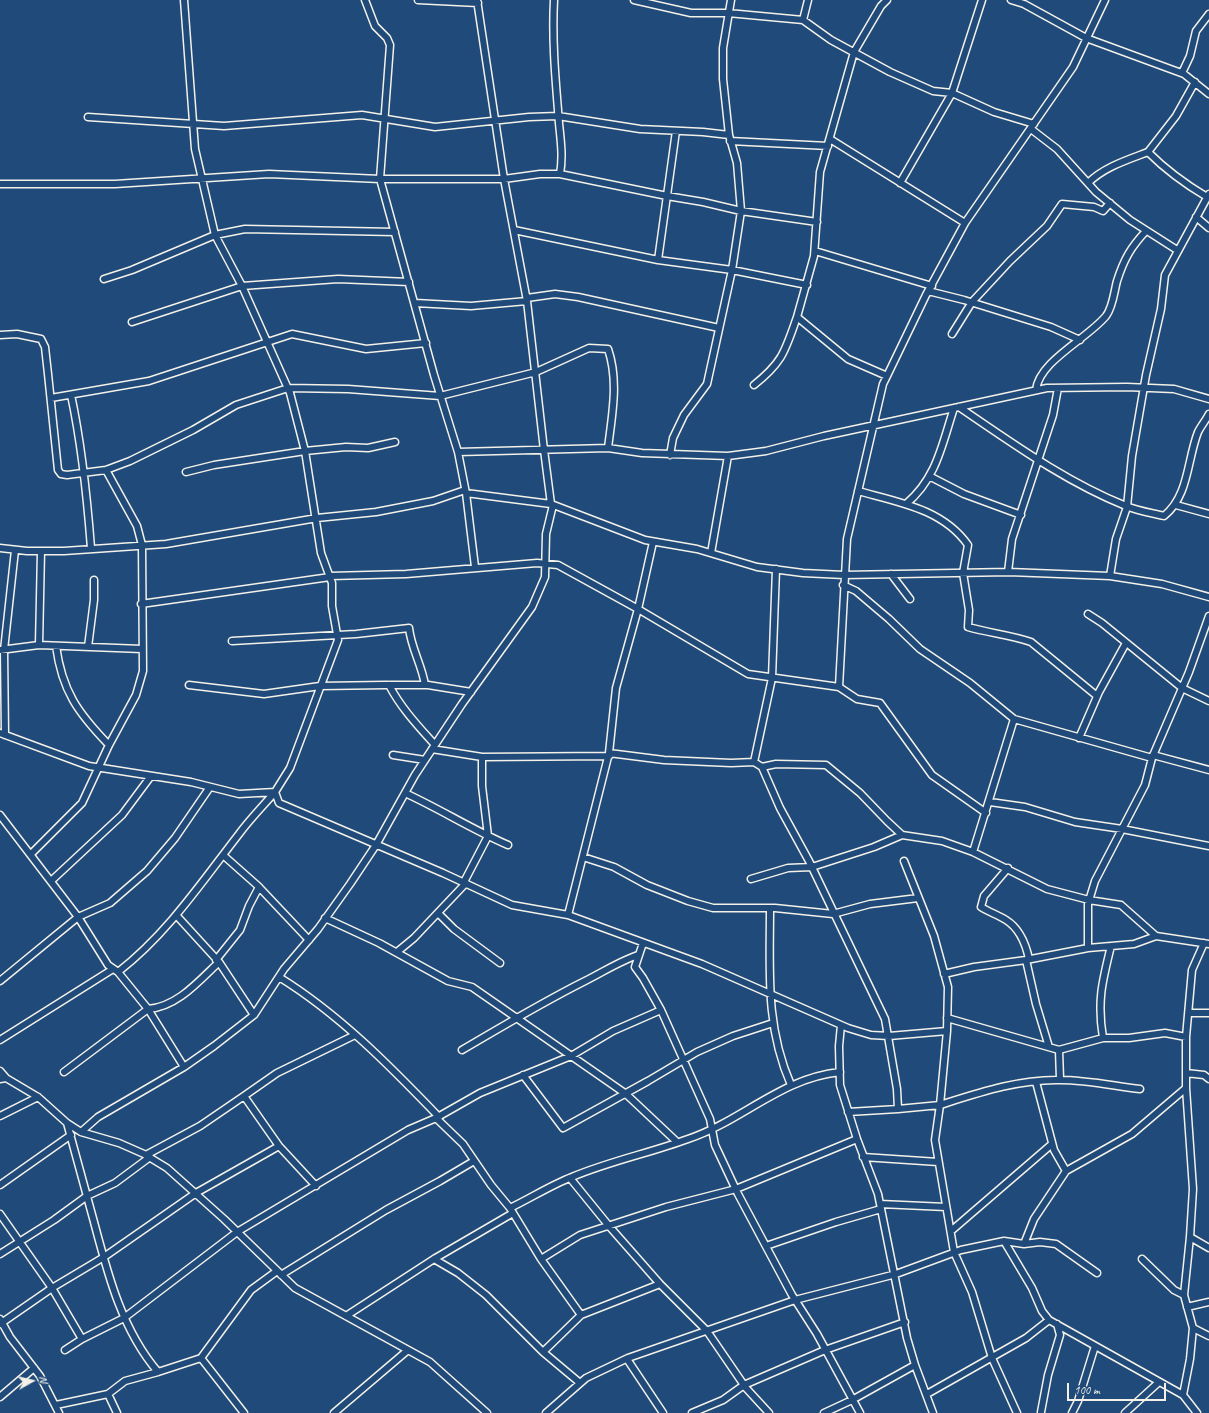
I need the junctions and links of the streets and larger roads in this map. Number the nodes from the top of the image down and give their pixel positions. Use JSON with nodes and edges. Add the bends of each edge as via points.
{"nodes":[{"id":1,"x":184,"y":0,"type":"edge"},
{"id":2,"x":365,"y":0,"type":"edge"},
{"id":3,"x":418,"y":0,"type":"edge"},
{"id":4,"x":554,"y":0,"type":"edge"},
{"id":5,"x":634,"y":0,"type":"edge"},
{"id":6,"x":731,"y":0,"type":"edge"},
{"id":7,"x":808,"y":0,"type":"edge"},
{"id":8,"x":887,"y":0,"type":"edge"},
{"id":9,"x":982,"y":0,"type":"edge"},
{"id":10,"x":1011,"y":0,"type":"edge"},
{"id":11,"x":1105,"y":0,"type":"edge"},
{"id":12,"x":477,"y":2,"type":"edge"},
{"id":13,"x":728,"y":13,"type":"junction"},
{"id":14,"x":1209,"y":14,"type":"edge"},
{"id":15,"x":803,"y":20,"type":"junction"},
{"id":16,"x":1086,"y":38,"type":"junction"},
{"id":17,"x":854,"y":52,"type":"junction"},
{"id":18,"x":1182,"y":73,"type":"junction"},
{"id":19,"x":1195,"y":82,"type":"junction"},
{"id":20,"x":952,"y":93,"type":"junction"},
{"id":21,"x":1209,"y":94,"type":"edge"},
{"id":22,"x":558,"y":116,"type":"junction"},
{"id":23,"x":88,"y":117,"type":"dead end"},
{"id":24,"x":384,"y":117,"type":"junction"},
{"id":25,"x":496,"y":121,"type":"junction"},
{"id":26,"x":192,"y":123,"type":"junction"},
{"id":27,"x":1033,"y":126,"type":"junction"},
{"id":28,"x":676,"y":132,"type":"junction"},
{"id":29,"x":730,"y":138,"type":"junction"},
{"id":30,"x":830,"y":138,"type":"junction"},
{"id":31,"x":828,"y":146,"type":"junction"},
{"id":32,"x":1148,"y":152,"type":"junction"},
{"id":33,"x":560,"y":174,"type":"junction"},
{"id":34,"x":201,"y":177,"type":"junction"},
{"id":35,"x":380,"y":179,"type":"junction"},
{"id":36,"x":504,"y":179,"type":"junction"},
{"id":37,"x":1088,"y":183,"type":"junction"},
{"id":38,"x":0,"y":184,"type":"edge"},
{"id":39,"x":900,"y":184,"type":"junction"},
{"id":40,"x":1208,"y":195,"type":"edge"},
{"id":41,"x":667,"y":196,"type":"junction"},
{"id":42,"x":1110,"y":203,"type":"junction"},
{"id":43,"x":741,"y":211,"type":"junction"},
{"id":44,"x":1196,"y":217,"type":"junction"},
{"id":45,"x":817,"y":222,"type":"junction"},
{"id":46,"x":965,"y":224,"type":"junction"},
{"id":47,"x":1209,"y":228,"type":"edge"},
{"id":48,"x":514,"y":230,"type":"junction"},
{"id":49,"x":1146,"y":231,"type":"junction"},
{"id":50,"x":395,"y":232,"type":"junction"},
{"id":51,"x":215,"y":235,"type":"junction"},
{"id":52,"x":1177,"y":250,"type":"junction"},
{"id":53,"x":815,"y":251,"type":"junction"},
{"id":54,"x":658,"y":260,"type":"junction"},
{"id":55,"x":732,"y":270,"type":"junction"},
{"id":56,"x":104,"y":279,"type":"dead end"},
{"id":57,"x":409,"y":282,"type":"junction"},
{"id":58,"x":807,"y":285,"type":"junction"},
{"id":59,"x":242,"y":286,"type":"junction"},
{"id":60,"x":930,"y":288,"type":"junction"},
{"id":61,"x":527,"y":299,"type":"junction"},
{"id":62,"x":972,"y":302,"type":"junction"},
{"id":63,"x":416,"y":303,"type":"junction"},
{"id":64,"x":797,"y":317,"type":"junction"},
{"id":65,"x":132,"y":322,"type":"dead end"},
{"id":66,"x":719,"y":328,"type":"junction"},
{"id":67,"x":952,"y":334,"type":"dead end"},
{"id":68,"x":0,"y":336,"type":"edge"},
{"id":69,"x":1080,"y":340,"type":"junction"},
{"id":70,"x":268,"y":343,"type":"junction"},
{"id":71,"x":426,"y":343,"type":"junction"},
{"id":72,"x":536,"y":372,"type":"junction"},
{"id":73,"x":887,"y":376,"type":"junction"},
{"id":74,"x":754,"y":385,"type":"dead end"},
{"id":75,"x":288,"y":388,"type":"junction"},
{"id":76,"x":1058,"y":388,"type":"junction"},
{"id":77,"x":1143,"y":389,"type":"junction"},
{"id":78,"x":1036,"y":390,"type":"junction"},
{"id":79,"x":71,"y":395,"type":"junction"},
{"id":80,"x":440,"y":396,"type":"junction"},
{"id":81,"x":51,"y":398,"type":"junction"},
{"id":82,"x":1209,"y":399,"type":"edge"},
{"id":83,"x":956,"y":407,"type":"junction"},
{"id":84,"x":1209,"y":414,"type":"edge"},
{"id":85,"x":874,"y":427,"type":"junction"},
{"id":86,"x":395,"y":442,"type":"dead end"},
{"id":87,"x":608,"y":448,"type":"junction"},
{"id":88,"x":544,"y":450,"type":"junction"},
{"id":89,"x":305,"y":451,"type":"junction"},
{"id":90,"x":458,"y":452,"type":"junction"},
{"id":91,"x":670,"y":455,"type":"junction"},
{"id":92,"x":728,"y":456,"type":"junction"},
{"id":93,"x":1039,"y":461,"type":"junction"},
{"id":94,"x":106,"y":470,"type":"junction"},
{"id":95,"x":85,"y":472,"type":"junction"},
{"id":96,"x":186,"y":472,"type":"dead end"},
{"id":97,"x":931,"y":477,"type":"junction"},
{"id":98,"x":858,"y":491,"type":"junction"},
{"id":99,"x":465,"y":492,"type":"junction"},
{"id":100,"x":552,"y":504,"type":"junction"},
{"id":101,"x":906,"y":504,"type":"junction"},
{"id":102,"x":1176,"y":505,"type":"junction"},
{"id":103,"x":1127,"y":507,"type":"junction"},
{"id":104,"x":1209,"y":514,"type":"edge"},
{"id":105,"x":1021,"y":515,"type":"junction"},
{"id":106,"x":317,"y":518,"type":"junction"},
{"id":107,"x":653,"y":542,"type":"junction"},
{"id":108,"x":142,"y":545,"type":"junction"},
{"id":109,"x":0,"y":548,"type":"edge"},
{"id":110,"x":91,"y":548,"type":"junction"},
{"id":111,"x":15,"y":550,"type":"junction"},
{"id":112,"x":41,"y":551,"type":"junction"},
{"id":113,"x":711,"y":553,"type":"junction"},
{"id":114,"x":546,"y":564,"type":"junction"},
{"id":115,"x":475,"y":567,"type":"junction"},
{"id":116,"x":776,"y":570,"type":"junction"},
{"id":117,"x":1008,"y":572,"type":"junction"},
{"id":118,"x":963,"y":573,"type":"junction"},
{"id":119,"x":891,"y":574,"type":"junction"},
{"id":120,"x":844,"y":575,"type":"junction"},
{"id":121,"x":330,"y":576,"type":"junction"},
{"id":122,"x":1110,"y":576,"type":"junction"},
{"id":123,"x":94,"y":580,"type":"dead end"},
{"id":124,"x":843,"y":585,"type":"junction"},
{"id":125,"x":1209,"y":597,"type":"edge"},
{"id":126,"x":910,"y":599,"type":"dead end"},
{"id":127,"x":141,"y":604,"type":"junction"},
{"id":128,"x":638,"y":609,"type":"junction"},
{"id":129,"x":1088,"y":614,"type":"dead end"},
{"id":130,"x":1209,"y":616,"type":"edge"},
{"id":131,"x":337,"y":635,"type":"junction"},
{"id":132,"x":232,"y":641,"type":"dead end"},
{"id":133,"x":1126,"y":643,"type":"junction"},
{"id":134,"x":39,"y":645,"type":"junction"},
{"id":135,"x":56,"y":646,"type":"junction"},
{"id":136,"x":88,"y":647,"type":"junction"},
{"id":137,"x":142,"y":649,"type":"junction"},
{"id":138,"x":2,"y":650,"type":"edge"},
{"id":139,"x":772,"y":678,"type":"junction"},
{"id":140,"x":189,"y":684,"type":"dead end"},
{"id":141,"x":389,"y":685,"type":"junction"},
{"id":142,"x":425,"y":685,"type":"junction"},
{"id":143,"x":320,"y":686,"type":"junction"},
{"id":144,"x":838,"y":687,"type":"junction"},
{"id":145,"x":1182,"y":688,"type":"junction"},
{"id":146,"x":471,"y":692,"type":"junction"},
{"id":147,"x":1097,"y":696,"type":"junction"},
{"id":148,"x":1209,"y":701,"type":"edge"},
{"id":149,"x":1014,"y":719,"type":"junction"},
{"id":150,"x":2,"y":734,"type":"edge"},
{"id":151,"x":1079,"y":738,"type":"junction"},
{"id":152,"x":109,"y":745,"type":"junction"},
{"id":153,"x":434,"y":747,"type":"junction"},
{"id":154,"x":393,"y":755,"type":"dead end"},
{"id":155,"x":609,"y":755,"type":"junction"},
{"id":156,"x":1152,"y":756,"type":"junction"},
{"id":157,"x":482,"y":757,"type":"junction"},
{"id":158,"x":425,"y":760,"type":"junction"},
{"id":159,"x":754,"y":762,"type":"junction"},
{"id":160,"x":99,"y":767,"type":"junction"},
{"id":161,"x":762,"y":767,"type":"junction"},
{"id":162,"x":1209,"y":770,"type":"edge"},
{"id":163,"x":151,"y":776,"type":"junction"},
{"id":164,"x":210,"y":787,"type":"junction"},
{"id":165,"x":275,"y":792,"type":"junction"},
{"id":166,"x":405,"y":793,"type":"junction"},
{"id":167,"x":990,"y":802,"type":"junction"},
{"id":168,"x":986,"y":813,"type":"junction"},
{"id":169,"x":0,"y":815,"type":"edge"},
{"id":170,"x":1122,"y":829,"type":"junction"},
{"id":171,"x":902,"y":835,"type":"junction"},
{"id":172,"x":488,"y":836,"type":"junction"},
{"id":173,"x":376,"y":844,"type":"junction"},
{"id":174,"x":508,"y":845,"type":"dead end"},
{"id":175,"x":1209,"y":846,"type":"edge"},
{"id":176,"x":973,"y":852,"type":"junction"},
{"id":177,"x":31,"y":854,"type":"junction"},
{"id":178,"x":224,"y":855,"type":"junction"},
{"id":179,"x":583,"y":857,"type":"junction"},
{"id":180,"x":904,"y":861,"type":"dead end"},
{"id":181,"x":812,"y":868,"type":"junction"},
{"id":182,"x":1008,"y":868,"type":"junction"},
{"id":183,"x":751,"y":879,"type":"dead end"},
{"id":184,"x":51,"y":881,"type":"junction"},
{"id":185,"x":465,"y":883,"type":"junction"},
{"id":186,"x":259,"y":887,"type":"junction"},
{"id":187,"x":918,"y":898,"type":"junction"},
{"id":188,"x":1089,"y":900,"type":"junction"},
{"id":189,"x":770,"y":908,"type":"junction"},
{"id":190,"x":438,"y":913,"type":"junction"},
{"id":191,"x":833,"y":914,"type":"junction"},
{"id":192,"x":568,"y":915,"type":"junction"},
{"id":193,"x":177,"y":916,"type":"junction"},
{"id":194,"x":78,"y":917,"type":"junction"},
{"id":195,"x":325,"y":918,"type":"junction"},
{"id":196,"x":1156,"y":936,"type":"junction"},
{"id":197,"x":309,"y":940,"type":"junction"},
{"id":198,"x":643,"y":943,"type":"junction"},
{"id":199,"x":1206,"y":944,"type":"edge"},
{"id":200,"x":1111,"y":946,"type":"junction"},
{"id":201,"x":1088,"y":948,"type":"junction"},
{"id":202,"x":397,"y":952,"type":"junction"},
{"id":203,"x":638,"y":955,"type":"junction"},
{"id":204,"x":1028,"y":960,"type":"junction"},
{"id":205,"x":218,"y":961,"type":"junction"},
{"id":206,"x":500,"y":963,"type":"dead end"},
{"id":207,"x":115,"y":970,"type":"junction"},
{"id":208,"x":944,"y":974,"type":"junction"},
{"id":209,"x":279,"y":978,"type":"junction"},
{"id":210,"x":0,"y":981,"type":"edge"},
{"id":211,"x":770,"y":994,"type":"junction"},
{"id":212,"x":148,"y":1010,"type":"junction"},
{"id":213,"x":661,"y":1010,"type":"junction"},
{"id":214,"x":1189,"y":1013,"type":"junction"},
{"id":215,"x":1209,"y":1013,"type":"edge"},
{"id":216,"x":254,"y":1015,"type":"junction"},
{"id":217,"x":516,"y":1018,"type":"junction"},
{"id":218,"x":947,"y":1018,"type":"junction"},
{"id":219,"x":773,"y":1023,"type":"junction"},
{"id":220,"x":841,"y":1025,"type":"junction"},
{"id":221,"x":947,"y":1031,"type":"junction"},
{"id":222,"x":355,"y":1035,"type":"junction"},
{"id":223,"x":889,"y":1036,"type":"junction"},
{"id":224,"x":1103,"y":1038,"type":"junction"},
{"id":225,"x":1186,"y":1038,"type":"junction"},
{"id":226,"x":0,"y":1040,"type":"edge"},
{"id":227,"x":1049,"y":1047,"type":"junction"},
{"id":228,"x":462,"y":1050,"type":"dead end"},
{"id":229,"x":1059,"y":1050,"type":"junction"},
{"id":230,"x":571,"y":1056,"type":"junction"},
{"id":231,"x":684,"y":1061,"type":"junction"},
{"id":232,"x":184,"y":1066,"type":"junction"},
{"id":233,"x":0,"y":1071,"type":"edge"},
{"id":234,"x":64,"y":1072,"type":"dead end"},
{"id":235,"x":840,"y":1072,"type":"junction"},
{"id":236,"x":1186,"y":1073,"type":"junction"},
{"id":237,"x":523,"y":1075,"type":"junction"},
{"id":238,"x":3,"y":1078,"type":"edge"},
{"id":239,"x":1209,"y":1079,"type":"edge"},
{"id":240,"x":1060,"y":1080,"type":"junction"},
{"id":241,"x":1036,"y":1082,"type":"junction"},
{"id":242,"x":791,"y":1085,"type":"junction"},
{"id":243,"x":1186,"y":1088,"type":"junction"},
{"id":244,"x":1140,"y":1089,"type":"dead end"},
{"id":245,"x":626,"y":1094,"type":"junction"},
{"id":246,"x":244,"y":1096,"type":"junction"},
{"id":247,"x":38,"y":1097,"type":"junction"},
{"id":248,"x":940,"y":1105,"type":"junction"},
{"id":249,"x":898,"y":1109,"type":"junction"},
{"id":250,"x":848,"y":1112,"type":"junction"},
{"id":251,"x":0,"y":1116,"type":"edge"},
{"id":252,"x":437,"y":1118,"type":"junction"},
{"id":253,"x":67,"y":1123,"type":"junction"},
{"id":254,"x":711,"y":1129,"type":"junction"},
{"id":255,"x":81,"y":1132,"type":"junction"},
{"id":256,"x":70,"y":1136,"type":"junction"},
{"id":257,"x":857,"y":1139,"type":"junction"},
{"id":258,"x":677,"y":1142,"type":"junction"},
{"id":259,"x":1052,"y":1144,"type":"junction"},
{"id":260,"x":279,"y":1146,"type":"junction"},
{"id":261,"x":148,"y":1156,"type":"junction"},
{"id":262,"x":863,"y":1157,"type":"junction"},
{"id":263,"x":474,"y":1161,"type":"junction"},
{"id":264,"x":938,"y":1162,"type":"junction"},
{"id":265,"x":1066,"y":1171,"type":"junction"},
{"id":266,"x":570,"y":1178,"type":"junction"},
{"id":267,"x":0,"y":1185,"type":"edge"},
{"id":268,"x":316,"y":1186,"type":"junction"},
{"id":269,"x":736,"y":1189,"type":"junction"},
{"id":270,"x":196,"y":1193,"type":"junction"},
{"id":271,"x":87,"y":1196,"type":"junction"},
{"id":272,"x":880,"y":1207,"type":"junction"},
{"id":273,"x":946,"y":1208,"type":"junction"},
{"id":274,"x":512,"y":1211,"type":"junction"},
{"id":275,"x":0,"y":1214,"type":"edge"},
{"id":276,"x":609,"y":1226,"type":"junction"},
{"id":277,"x":237,"y":1232,"type":"junction"},
{"id":278,"x":951,"y":1232,"type":"junction"},
{"id":279,"x":1190,"y":1237,"type":"junction"},
{"id":280,"x":1004,"y":1241,"type":"junction"},
{"id":281,"x":19,"y":1242,"type":"junction"},
{"id":282,"x":1024,"y":1244,"type":"junction"},
{"id":283,"x":766,"y":1246,"type":"junction"},
{"id":284,"x":1209,"y":1248,"type":"edge"},
{"id":285,"x":954,"y":1252,"type":"junction"},
{"id":286,"x":0,"y":1254,"type":"edge"},
{"id":287,"x":104,"y":1257,"type":"junction"},
{"id":288,"x":1142,"y":1258,"type":"dead end"},
{"id":289,"x":434,"y":1259,"type":"junction"},
{"id":290,"x":541,"y":1259,"type":"junction"},
{"id":291,"x":279,"y":1273,"type":"junction"},
{"id":292,"x":1097,"y":1273,"type":"dead end"},
{"id":293,"x":896,"y":1274,"type":"junction"},
{"id":294,"x":660,"y":1284,"type":"junction"},
{"id":295,"x":52,"y":1288,"type":"junction"},
{"id":296,"x":1184,"y":1295,"type":"junction"},
{"id":297,"x":795,"y":1300,"type":"junction"},
{"id":298,"x":1209,"y":1302,"type":"edge"},
{"id":299,"x":1187,"y":1307,"type":"junction"},
{"id":300,"x":581,"y":1315,"type":"junction"},
{"id":301,"x":346,"y":1316,"type":"junction"},
{"id":302,"x":124,"y":1318,"type":"junction"},
{"id":303,"x":1048,"y":1320,"type":"junction"},
{"id":304,"x":1,"y":1322,"type":"edge"},
{"id":305,"x":905,"y":1322,"type":"junction"},
{"id":306,"x":1057,"y":1324,"type":"junction"},
{"id":307,"x":1192,"y":1328,"type":"junction"},
{"id":308,"x":708,"y":1331,"type":"junction"},
{"id":309,"x":1209,"y":1336,"type":"edge"},
{"id":310,"x":82,"y":1339,"type":"junction"},
{"id":311,"x":1095,"y":1346,"type":"junction"},
{"id":312,"x":65,"y":1350,"type":"dead end"},
{"id":313,"x":408,"y":1350,"type":"junction"},
{"id":314,"x":825,"y":1350,"type":"junction"},
{"id":315,"x":543,"y":1352,"type":"junction"},
{"id":316,"x":201,"y":1358,"type":"junction"},
{"id":317,"x":992,"y":1358,"type":"junction"},
{"id":318,"x":627,"y":1359,"type":"junction"},
{"id":319,"x":915,"y":1365,"type":"junction"},
{"id":320,"x":34,"y":1368,"type":"junction"},
{"id":321,"x":158,"y":1372,"type":"junction"},
{"id":322,"x":1159,"y":1382,"type":"junction"},
{"id":323,"x":580,"y":1383,"type":"junction"},
{"id":324,"x":744,"y":1384,"type":"junction"},
{"id":325,"x":108,"y":1394,"type":"junction"},
{"id":326,"x":927,"y":1394,"type":"junction"},
{"id":327,"x":1183,"y":1395,"type":"junction"},
{"id":328,"x":0,"y":1397,"type":"edge"},
{"id":329,"x":852,"y":1400,"type":"junction"},
{"id":330,"x":56,"y":1406,"type":"junction"},
{"id":331,"x":1041,"y":1412,"type":"edge"},
{"id":332,"x":59,"y":1413,"type":"edge"},
{"id":333,"x":117,"y":1413,"type":"edge"},
{"id":334,"x":244,"y":1413,"type":"edge"},
{"id":335,"x":334,"y":1413,"type":"edge"},
{"id":336,"x":487,"y":1413,"type":"edge"},
{"id":337,"x":546,"y":1413,"type":"edge"},
{"id":338,"x":663,"y":1413,"type":"edge"},
{"id":339,"x":692,"y":1413,"type":"edge"},
{"id":340,"x":769,"y":1413,"type":"edge"},
{"id":341,"x":824,"y":1413,"type":"edge"},
{"id":342,"x":860,"y":1413,"type":"edge"},
{"id":343,"x":933,"y":1413,"type":"edge"},
{"id":344,"x":1016,"y":1413,"type":"edge"},
{"id":345,"x":1072,"y":1413,"type":"edge"},
{"id":346,"x":1124,"y":1413,"type":"edge"},
{"id":347,"x":1197,"y":1413,"type":"edge"}],
"edges":[{"from":1,"to":26,"type":"street","via":[[192,92]]},
{"from":2,"to":24,"type":"street","via":[[375,26],[390,45]]},
{"from":3,"to":12,"type":"street"},
{"from":4,"to":22,"type":"street"},
{"from":5,"to":13,"type":"street","via":[[691,13]]},
{"from":6,"to":13,"type":"street"},
{"from":7,"to":15,"type":"street"},
{"from":8,"to":17,"type":"street"},
{"from":9,"to":20,"type":"street"},
{"from":10,"to":16,"type":"street","via":[[1024,4]]},
{"from":11,"to":16,"type":"street"},
{"from":12,"to":25,"type":"street"},
{"from":13,"to":15,"type":"street"},
{"from":13,"to":29,"type":"street","via":[[723,48],[723,79]]},
{"from":14,"to":18,"type":"street","via":[[1196,31],[1190,56]]},
{"from":15,"to":17,"type":"street"},
{"from":16,"to":18,"type":"street"},
{"from":16,"to":27,"type":"street","via":[[1073,67]]},
{"from":17,"to":20,"type":"street","via":[[933,91]]},
{"from":17,"to":30,"type":"street"},
{"from":18,"to":19,"type":"street"},
{"from":19,"to":21,"type":"street"},
{"from":19,"to":32,"type":"street","via":[[1176,116]]},
{"from":20,"to":27,"type":"street"},
{"from":20,"to":39,"type":"street"},
{"from":22,"to":25,"type":"street"},
{"from":22,"to":28,"type":"street"},
{"from":22,"to":33,"type":"street","via":[[562,144]]},
{"from":23,"to":26,"type":"street"},
{"from":24,"to":25,"type":"street","via":[[435,127]]},
{"from":24,"to":26,"type":"street","via":[[355,115],[224,126]]},
{"from":24,"to":35,"type":"street"},
{"from":25,"to":36,"type":"street"},
{"from":26,"to":34,"type":"street"},
{"from":27,"to":37,"type":"street"},
{"from":27,"to":46,"type":"street"},
{"from":28,"to":29,"type":"street","via":[[703,132]]},
{"from":28,"to":41,"type":"street"},
{"from":29,"to":31,"type":"street"},
{"from":29,"to":43,"type":"street","via":[[737,163]]},
{"from":30,"to":31,"type":"street"},
{"from":30,"to":39,"type":"street"},
{"from":31,"to":45,"type":"street","via":[[820,172]]},
{"from":32,"to":37,"type":"street","via":[[1110,168]]},
{"from":32,"to":40,"type":"street","via":[[1185,183]]},
{"from":33,"to":36,"type":"street"},
{"from":33,"to":41,"type":"street"},
{"from":34,"to":35,"type":"street","via":[[269,174]]},
{"from":34,"to":38,"type":"street","via":[[115,184]]},
{"from":34,"to":51,"type":"street"},
{"from":35,"to":36,"type":"street"},
{"from":35,"to":50,"type":"street"},
{"from":36,"to":48,"type":"street"},
{"from":37,"to":42,"type":"street"},
{"from":39,"to":46,"type":"street"},
{"from":40,"to":44,"type":"street"},
{"from":41,"to":43,"type":"street"},
{"from":41,"to":54,"type":"street"},
{"from":42,"to":49,"type":"street"},
{"from":42,"to":62,"type":"street","via":[[1103,211],[1094,207],[1062,204],[1047,226]]},
{"from":43,"to":45,"type":"street"},
{"from":43,"to":55,"type":"street"},
{"from":44,"to":47,"type":"street"},
{"from":44,"to":52,"type":"street"},
{"from":45,"to":53,"type":"street"},
{"from":46,"to":60,"type":"street"},
{"from":48,"to":54,"type":"street"},
{"from":48,"to":61,"type":"street"},
{"from":49,"to":52,"type":"street"},
{"from":49,"to":69,"type":"street","via":[[1131,248],[1118,279],[1109,311]]},
{"from":50,"to":51,"type":"street","via":[[266,228]]},
{"from":50,"to":57,"type":"street"},
{"from":51,"to":56,"type":"street"},
{"from":51,"to":59,"type":"street"},
{"from":52,"to":77,"type":"street","via":[[1165,275],[1161,309]]},
{"from":53,"to":58,"type":"street"},
{"from":53,"to":60,"type":"street"},
{"from":54,"to":55,"type":"street"},
{"from":55,"to":58,"type":"street"},
{"from":55,"to":66,"type":"street"},
{"from":57,"to":59,"type":"street","via":[[338,279]]},
{"from":57,"to":63,"type":"street"},
{"from":58,"to":64,"type":"street"},
{"from":59,"to":65,"type":"street"},
{"from":59,"to":70,"type":"street"},
{"from":60,"to":62,"type":"street"},
{"from":60,"to":73,"type":"street"},
{"from":61,"to":63,"type":"street","via":[[470,306]]},
{"from":61,"to":66,"type":"street","via":[[555,294],[578,297]]},
{"from":61,"to":72,"type":"street"},
{"from":62,"to":67,"type":"street"},
{"from":62,"to":69,"type":"street","via":[[1051,327]]},
{"from":63,"to":71,"type":"street"},
{"from":64,"to":73,"type":"street","via":[[848,359]]},
{"from":64,"to":74,"type":"street","via":[[783,357],[771,372]]},
{"from":66,"to":91,"type":"street","via":[[707,384],[684,415],[673,438]]},
{"from":68,"to":81,"type":"street","via":[[18,334],[41,339],[45,347]]},
{"from":69,"to":78,"type":"street","via":[[1048,364]]},
{"from":70,"to":71,"type":"street","via":[[292,334],[366,349]]},
{"from":70,"to":75,"type":"street"},
{"from":70,"to":79,"type":"street","via":[[150,381]]},
{"from":71,"to":80,"type":"street"},
{"from":72,"to":80,"type":"street"},
{"from":72,"to":87,"type":"street","via":[[589,348],[608,349],[614,370],[614,398]]},
{"from":72,"to":88,"type":"street"},
{"from":73,"to":85,"type":"street"},
{"from":75,"to":80,"type":"street"},
{"from":75,"to":89,"type":"street"},
{"from":75,"to":94,"type":"street","via":[[236,406],[193,430]]},
{"from":76,"to":77,"type":"street"},
{"from":76,"to":78,"type":"street"},
{"from":76,"to":93,"type":"street"},
{"from":77,"to":82,"type":"street","via":[[1174,389]]},
{"from":77,"to":103,"type":"street"},
{"from":78,"to":83,"type":"street"},
{"from":79,"to":81,"type":"street"},
{"from":79,"to":95,"type":"street"},
{"from":80,"to":90,"type":"street"},
{"from":81,"to":95,"type":"street","via":[[58,470],[61,474],[67,475]]},
{"from":83,"to":85,"type":"street"},
{"from":83,"to":93,"type":"street"},
{"from":83,"to":97,"type":"street"},
{"from":84,"to":102,"type":"street","via":[[1198,433],[1192,461]]},
{"from":85,"to":92,"type":"street","via":[[824,436],[766,452]]},
{"from":85,"to":98,"type":"street"},
{"from":86,"to":89,"type":"street","via":[[368,448]]},
{"from":87,"to":88,"type":"street"},
{"from":87,"to":91,"type":"street"},
{"from":88,"to":90,"type":"street"},
{"from":88,"to":100,"type":"street"},
{"from":89,"to":96,"type":"street","via":[[214,465]]},
{"from":89,"to":106,"type":"street"},
{"from":90,"to":99,"type":"street"},
{"from":91,"to":92,"type":"street"},
{"from":92,"to":113,"type":"street"},
{"from":93,"to":103,"type":"street"},
{"from":93,"to":105,"type":"street"},
{"from":94,"to":95,"type":"street"},
{"from":94,"to":108,"type":"street","via":[[137,526]]},
{"from":95,"to":110,"type":"street"},
{"from":97,"to":101,"type":"street","via":[[920,493]]},
{"from":97,"to":105,"type":"street","via":[[964,494]]},
{"from":98,"to":101,"type":"street"},
{"from":98,"to":120,"type":"street","via":[[847,539]]},
{"from":99,"to":100,"type":"street"},
{"from":99,"to":106,"type":"street","via":[[376,512]]},
{"from":99,"to":115,"type":"street"},
{"from":100,"to":107,"type":"street"},
{"from":100,"to":114,"type":"street","via":[[546,534]]},
{"from":101,"to":118,"type":"street","via":[[931,513],[959,533],[968,545]]},
{"from":102,"to":103,"type":"street","via":[[1164,516]]},
{"from":102,"to":104,"type":"street"},
{"from":103,"to":122,"type":"street","via":[[1116,538]]},
{"from":105,"to":117,"type":"street","via":[[1012,539]]},
{"from":106,"to":108,"type":"street","via":[[166,544]]},
{"from":106,"to":121,"type":"street","via":[[322,554]]},
{"from":107,"to":113,"type":"street"},
{"from":107,"to":128,"type":"street"},
{"from":108,"to":110,"type":"street"},
{"from":108,"to":127,"type":"street"},
{"from":109,"to":111,"type":"street"},
{"from":110,"to":112,"type":"street"},
{"from":111,"to":112,"type":"street"},
{"from":111,"to":138,"type":"street"},
{"from":112,"to":134,"type":"street"},
{"from":113,"to":116,"type":"street"},
{"from":114,"to":115,"type":"street"},
{"from":114,"to":128,"type":"street","via":[[558,565]]},
{"from":114,"to":146,"type":"street","via":[[545,576],[532,607]]},
{"from":115,"to":121,"type":"street","via":[[399,575]]},
{"from":116,"to":120,"type":"street"},
{"from":116,"to":139,"type":"street"},
{"from":117,"to":118,"type":"street"},
{"from":117,"to":122,"type":"street"},
{"from":118,"to":119,"type":"street"},
{"from":118,"to":147,"type":"street","via":[[969,610],[968,627],[1031,642]]},
{"from":119,"to":120,"type":"street"},
{"from":119,"to":126,"type":"street"},
{"from":120,"to":124,"type":"street"},
{"from":121,"to":127,"type":"street"},
{"from":121,"to":131,"type":"street"},
{"from":122,"to":125,"type":"street","via":[[1162,584]]},
{"from":123,"to":136,"type":"street"},
{"from":124,"to":144,"type":"street"},
{"from":124,"to":149,"type":"street","via":[[856,591],[890,619],[920,649],[970,683]]},
{"from":127,"to":137,"type":"street"},
{"from":128,"to":139,"type":"street","via":[[748,674]]},
{"from":128,"to":155,"type":"street","via":[[616,688]]},
{"from":129,"to":133,"type":"street"},
{"from":130,"to":145,"type":"street"},
{"from":131,"to":132,"type":"street"},
{"from":131,"to":142,"type":"street","via":[[409,628],[411,644],[423,670]]},
{"from":131,"to":143,"type":"street","via":[[338,640]]},
{"from":133,"to":145,"type":"street"},
{"from":133,"to":147,"type":"street"},
{"from":134,"to":135,"type":"street"},
{"from":134,"to":138,"type":"street"},
{"from":135,"to":136,"type":"street"},
{"from":135,"to":152,"type":"street","via":[[59,665],[70,698],[88,723]]},
{"from":136,"to":137,"type":"street"},
{"from":137,"to":152,"type":"street","via":[[143,671],[136,695]]},
{"from":138,"to":150,"type":"street"},
{"from":139,"to":144,"type":"street"},
{"from":139,"to":159,"type":"street"},
{"from":140,"to":143,"type":"street","via":[[264,694]]},
{"from":141,"to":142,"type":"street"},
{"from":141,"to":143,"type":"street"},
{"from":141,"to":153,"type":"street","via":[[397,700]]},
{"from":142,"to":146,"type":"street"},
{"from":143,"to":165,"type":"street","via":[[290,768]]},
{"from":144,"to":168,"type":"street","via":[[857,699],[880,703],[932,775]]},
{"from":145,"to":148,"type":"street"},
{"from":145,"to":156,"type":"street"},
{"from":146,"to":153,"type":"street"},
{"from":147,"to":151,"type":"street"},
{"from":149,"to":151,"type":"street"},
{"from":149,"to":167,"type":"street"},
{"from":150,"to":160,"type":"street","via":[[88,766]]},
{"from":151,"to":156,"type":"street"},
{"from":152,"to":160,"type":"street"},
{"from":153,"to":157,"type":"street"},
{"from":153,"to":158,"type":"street"},
{"from":154,"to":158,"type":"street"},
{"from":155,"to":157,"type":"street"},
{"from":155,"to":159,"type":"street","via":[[664,760]]},
{"from":155,"to":179,"type":"street"},
{"from":156,"to":162,"type":"street"},
{"from":156,"to":170,"type":"street","via":[[1145,785]]},
{"from":157,"to":172,"type":"street","via":[[482,792]]},
{"from":158,"to":166,"type":"street"},
{"from":159,"to":161,"type":"street"},
{"from":160,"to":163,"type":"street"},
{"from":160,"to":177,"type":"street","via":[[82,802]]},
{"from":161,"to":171,"type":"street","via":[[776,764],[826,765],[860,793]]},
{"from":161,"to":181,"type":"street","via":[[780,808]]},
{"from":163,"to":164,"type":"street"},
{"from":163,"to":184,"type":"street","via":[[122,815]]},
{"from":164,"to":165,"type":"street","via":[[239,794]]},
{"from":164,"to":194,"type":"street","via":[[175,838],[147,871],[110,903]]},
{"from":165,"to":173,"type":"street","via":[[279,803]]},
{"from":165,"to":178,"type":"street","via":[[240,832]]},
{"from":166,"to":172,"type":"street"},
{"from":166,"to":173,"type":"street"},
{"from":167,"to":168,"type":"street"},
{"from":167,"to":170,"type":"street","via":[[1025,807],[1075,822]]},
{"from":168,"to":176,"type":"street"},
{"from":169,"to":177,"type":"street"},
{"from":170,"to":175,"type":"street"},
{"from":170,"to":188,"type":"street","via":[[1095,881]]},
{"from":171,"to":176,"type":"street","via":[[942,841]]},
{"from":171,"to":181,"type":"street"},
{"from":172,"to":174,"type":"street"},
{"from":172,"to":185,"type":"street"},
{"from":173,"to":185,"type":"street"},
{"from":173,"to":195,"type":"street"},
{"from":176,"to":182,"type":"street"},
{"from":177,"to":184,"type":"street"},
{"from":178,"to":186,"type":"street"},
{"from":178,"to":193,"type":"street"},
{"from":179,"to":189,"type":"street","via":[[614,868],[647,885],[713,908]]},
{"from":179,"to":192,"type":"street"},
{"from":180,"to":187,"type":"street"},
{"from":181,"to":183,"type":"street","via":[[788,868]]},
{"from":181,"to":191,"type":"street"},
{"from":182,"to":188,"type":"street","via":[[1047,889]]},
{"from":182,"to":204,"type":"street","via":[[984,896],[981,907],[1007,920],[1018,932],[1026,948]]},
{"from":184,"to":194,"type":"street"},
{"from":185,"to":190,"type":"street"},
{"from":185,"to":192,"type":"street","via":[[512,905]]},
{"from":186,"to":197,"type":"street"},
{"from":186,"to":205,"type":"street","via":[[240,930]]},
{"from":187,"to":191,"type":"street","via":[[870,904]]},
{"from":187,"to":208,"type":"street","via":[[934,936]]},
{"from":188,"to":196,"type":"street","via":[[1121,905]]},
{"from":188,"to":201,"type":"street"},
{"from":189,"to":191,"type":"street"},
{"from":189,"to":211,"type":"street"},
{"from":190,"to":202,"type":"street"},
{"from":190,"to":206,"type":"street","via":[[454,929]]},
{"from":191,"to":223,"type":"street","via":[[875,995]]},
{"from":192,"to":198,"type":"street"},
{"from":193,"to":205,"type":"street"},
{"from":193,"to":207,"type":"street","via":[[141,954]]},
{"from":194,"to":207,"type":"street","via":[[108,965]]},
{"from":194,"to":210,"type":"street"},
{"from":195,"to":197,"type":"street"},
{"from":195,"to":202,"type":"street"},
{"from":196,"to":199,"type":"street"},
{"from":196,"to":200,"type":"street","via":[[1134,944]]},
{"from":197,"to":209,"type":"street"},
{"from":198,"to":203,"type":"street"},
{"from":198,"to":211,"type":"street","via":[[702,964]]},
{"from":199,"to":214,"type":"street","via":[[1192,970]]},
{"from":200,"to":201,"type":"street"},
{"from":200,"to":224,"type":"street","via":[[1100,993],[1099,1016]]},
{"from":201,"to":204,"type":"street"},
{"from":202,"to":217,"type":"street","via":[[448,980],[472,987]]},
{"from":203,"to":213,"type":"street","via":[[635,967]]},
{"from":203,"to":217,"type":"street"},
{"from":204,"to":208,"type":"street","via":[[974,966]]},
{"from":204,"to":227,"type":"street","via":[[1036,1004]]},
{"from":205,"to":212,"type":"street","via":[[194,986],[173,1001]]},
{"from":205,"to":216,"type":"street"},
{"from":207,"to":212,"type":"street"},
{"from":207,"to":226,"type":"street"},
{"from":208,"to":218,"type":"street","via":[[948,987]]},
{"from":209,"to":216,"type":"street"},
{"from":209,"to":222,"type":"street"},
{"from":211,"to":219,"type":"street"},
{"from":211,"to":220,"type":"street"},
{"from":212,"to":232,"type":"street"},
{"from":212,"to":234,"type":"street"},
{"from":213,"to":230,"type":"street","via":[[613,1031]]},
{"from":213,"to":231,"type":"street"},
{"from":214,"to":215,"type":"street"},
{"from":214,"to":225,"type":"street"},
{"from":216,"to":232,"type":"street"},
{"from":217,"to":228,"type":"street"},
{"from":217,"to":230,"type":"street"},
{"from":218,"to":221,"type":"street"},
{"from":218,"to":227,"type":"street"},
{"from":219,"to":231,"type":"street","via":[[733,1036],[697,1052]]},
{"from":219,"to":242,"type":"street","via":[[777,1048]]},
{"from":220,"to":223,"type":"street","via":[[871,1035]]},
{"from":220,"to":235,"type":"street"},
{"from":221,"to":223,"type":"street"},
{"from":221,"to":248,"type":"street"},
{"from":222,"to":246,"type":"street","via":[[277,1073]]},
{"from":222,"to":252,"type":"street","via":[[379,1055]]},
{"from":223,"to":249,"type":"street"},
{"from":224,"to":225,"type":"street","via":[[1165,1034]]},
{"from":224,"to":229,"type":"street"},
{"from":225,"to":236,"type":"street"},
{"from":227,"to":229,"type":"street"},
{"from":229,"to":240,"type":"street"},
{"from":230,"to":237,"type":"street"},
{"from":230,"to":245,"type":"street"},
{"from":231,"to":245,"type":"street"},
{"from":231,"to":254,"type":"street","via":[[710,1119]]},
{"from":232,"to":255,"type":"street","via":[[98,1117]]},
{"from":233,"to":238,"type":"street"},
{"from":235,"to":242,"type":"street","via":[[823,1074]]},
{"from":235,"to":250,"type":"street","via":[[840,1085]]},
{"from":236,"to":239,"type":"street","via":[[1204,1075]]},
{"from":236,"to":243,"type":"street"},
{"from":237,"to":245,"type":"street","via":[[563,1128]]},
{"from":237,"to":252,"type":"street","via":[[480,1093]]},
{"from":238,"to":247,"type":"street"},
{"from":240,"to":241,"type":"street"},
{"from":240,"to":244,"type":"street"},
{"from":241,"to":248,"type":"street","via":[[989,1090]]},
{"from":241,"to":259,"type":"street"},
{"from":242,"to":254,"type":"street"},
{"from":243,"to":265,"type":"street","via":[[1132,1134]]},
{"from":243,"to":279,"type":"street","via":[[1193,1189]]},
{"from":245,"to":258,"type":"street"},
{"from":246,"to":260,"type":"street"},
{"from":246,"to":261,"type":"street","via":[[200,1126]]},
{"from":247,"to":251,"type":"street"},
{"from":247,"to":253,"type":"street"},
{"from":248,"to":249,"type":"street"},
{"from":248,"to":264,"type":"street","via":[[935,1140]]},
{"from":249,"to":250,"type":"street"},
{"from":250,"to":257,"type":"street"},
{"from":252,"to":263,"type":"street","via":[[463,1144]]},
{"from":252,"to":268,"type":"street","via":[[408,1130]]},
{"from":253,"to":255,"type":"street"},
{"from":253,"to":256,"type":"street"},
{"from":254,"to":258,"type":"street"},
{"from":254,"to":269,"type":"street","via":[[715,1145]]},
{"from":255,"to":261,"type":"street","via":[[119,1143]]},
{"from":256,"to":267,"type":"street"},
{"from":256,"to":271,"type":"street"},
{"from":257,"to":262,"type":"street"},
{"from":257,"to":269,"type":"street"},
{"from":258,"to":266,"type":"street"},
{"from":259,"to":265,"type":"street"},
{"from":259,"to":278,"type":"street"},
{"from":260,"to":268,"type":"street"},
{"from":260,"to":270,"type":"street"},
{"from":261,"to":270,"type":"street","via":[[168,1168]]},
{"from":261,"to":271,"type":"street","via":[[115,1183]]},
{"from":262,"to":264,"type":"street"},
{"from":262,"to":272,"type":"street"},
{"from":263,"to":274,"type":"street"},
{"from":263,"to":291,"type":"street"},
{"from":264,"to":273,"type":"street"},
{"from":265,"to":282,"type":"street","via":[[1034,1219]]},
{"from":266,"to":274,"type":"street"},
{"from":266,"to":276,"type":"street"},
{"from":268,"to":277,"type":"street"},
{"from":269,"to":276,"type":"street","via":[[666,1207]]},
{"from":269,"to":283,"type":"street"},
{"from":270,"to":277,"type":"street"},
{"from":270,"to":287,"type":"street"},
{"from":271,"to":281,"type":"street"},
{"from":271,"to":287,"type":"street"},
{"from":272,"to":273,"type":"street"},
{"from":272,"to":283,"type":"street"},
{"from":272,"to":293,"type":"street"},
{"from":273,"to":278,"type":"street"},
{"from":274,"to":289,"type":"street"},
{"from":274,"to":290,"type":"street"},
{"from":275,"to":281,"type":"street"},
{"from":276,"to":290,"type":"street","via":[[580,1235]]},
{"from":276,"to":294,"type":"street"},
{"from":277,"to":291,"type":"street"},
{"from":277,"to":302,"type":"street"},
{"from":278,"to":285,"type":"street"},
{"from":279,"to":284,"type":"street"},
{"from":279,"to":296,"type":"street"},
{"from":280,"to":282,"type":"street"},
{"from":280,"to":285,"type":"street"},
{"from":280,"to":303,"type":"street"},
{"from":281,"to":286,"type":"street"},
{"from":281,"to":295,"type":"street"},
{"from":282,"to":292,"type":"street","via":[[1056,1244]]},
{"from":283,"to":297,"type":"street"},
{"from":285,"to":293,"type":"street"},
{"from":285,"to":317,"type":"street","via":[[972,1292]]},
{"from":287,"to":295,"type":"street"},
{"from":287,"to":302,"type":"street"},
{"from":288,"to":296,"type":"street","via":[[1174,1290]]},
{"from":289,"to":301,"type":"street"},
{"from":289,"to":315,"type":"street","via":[[458,1273],[486,1295]]},
{"from":290,"to":300,"type":"street"},
{"from":291,"to":301,"type":"street","via":[[296,1288]]},
{"from":291,"to":316,"type":"street","via":[[251,1290]]},
{"from":293,"to":297,"type":"street"},
{"from":293,"to":305,"type":"street"},
{"from":294,"to":300,"type":"street"},
{"from":294,"to":308,"type":"street"},
{"from":295,"to":304,"type":"street"},
{"from":295,"to":310,"type":"street"},
{"from":296,"to":299,"type":"street"},
{"from":297,"to":308,"type":"street"},
{"from":297,"to":314,"type":"street"},
{"from":298,"to":299,"type":"street"},
{"from":299,"to":307,"type":"street"},
{"from":300,"to":315,"type":"street"},
{"from":301,"to":313,"type":"street"},
{"from":302,"to":310,"type":"street"},
{"from":302,"to":321,"type":"street","via":[[148,1360]]},
{"from":303,"to":306,"type":"street"},
{"from":303,"to":317,"type":"street","via":[[1026,1338]]},
{"from":304,"to":320,"type":"street"},
{"from":305,"to":314,"type":"street"},
{"from":305,"to":319,"type":"street"},
{"from":306,"to":311,"type":"street"},
{"from":306,"to":331,"type":"street","via":[[1060,1335],[1048,1375]]},
{"from":307,"to":309,"type":"street"},
{"from":307,"to":327,"type":"street","via":[[1190,1358]]},
{"from":308,"to":318,"type":"street"},
{"from":308,"to":324,"type":"street"},
{"from":310,"to":312,"type":"street"},
{"from":311,"to":322,"type":"street"},
{"from":311,"to":345,"type":"street"},
{"from":313,"to":335,"type":"street"},
{"from":313,"to":336,"type":"street","via":[[430,1362]]},
{"from":314,"to":324,"type":"street"},
{"from":314,"to":329,"type":"street"},
{"from":315,"to":323,"type":"street"},
{"from":316,"to":321,"type":"street"},
{"from":316,"to":334,"type":"street"},
{"from":317,"to":326,"type":"street"},
{"from":317,"to":344,"type":"street"},
{"from":318,"to":323,"type":"street"},
{"from":318,"to":338,"type":"street"},
{"from":319,"to":326,"type":"street"},
{"from":319,"to":329,"type":"street"},
{"from":320,"to":328,"type":"street"},
{"from":320,"to":330,"type":"street"},
{"from":321,"to":325,"type":"street","via":[[125,1381]]},
{"from":322,"to":327,"type":"street"},
{"from":322,"to":346,"type":"street"},
{"from":323,"to":337,"type":"street"},
{"from":324,"to":339,"type":"street","via":[[723,1400]]},
{"from":324,"to":340,"type":"street"},
{"from":325,"to":330,"type":"street"},
{"from":325,"to":333,"type":"street"},
{"from":326,"to":343,"type":"street"},
{"from":327,"to":347,"type":"street"},
{"from":329,"to":341,"type":"street"},
{"from":329,"to":342,"type":"street"},
{"from":330,"to":332,"type":"street"}]}
